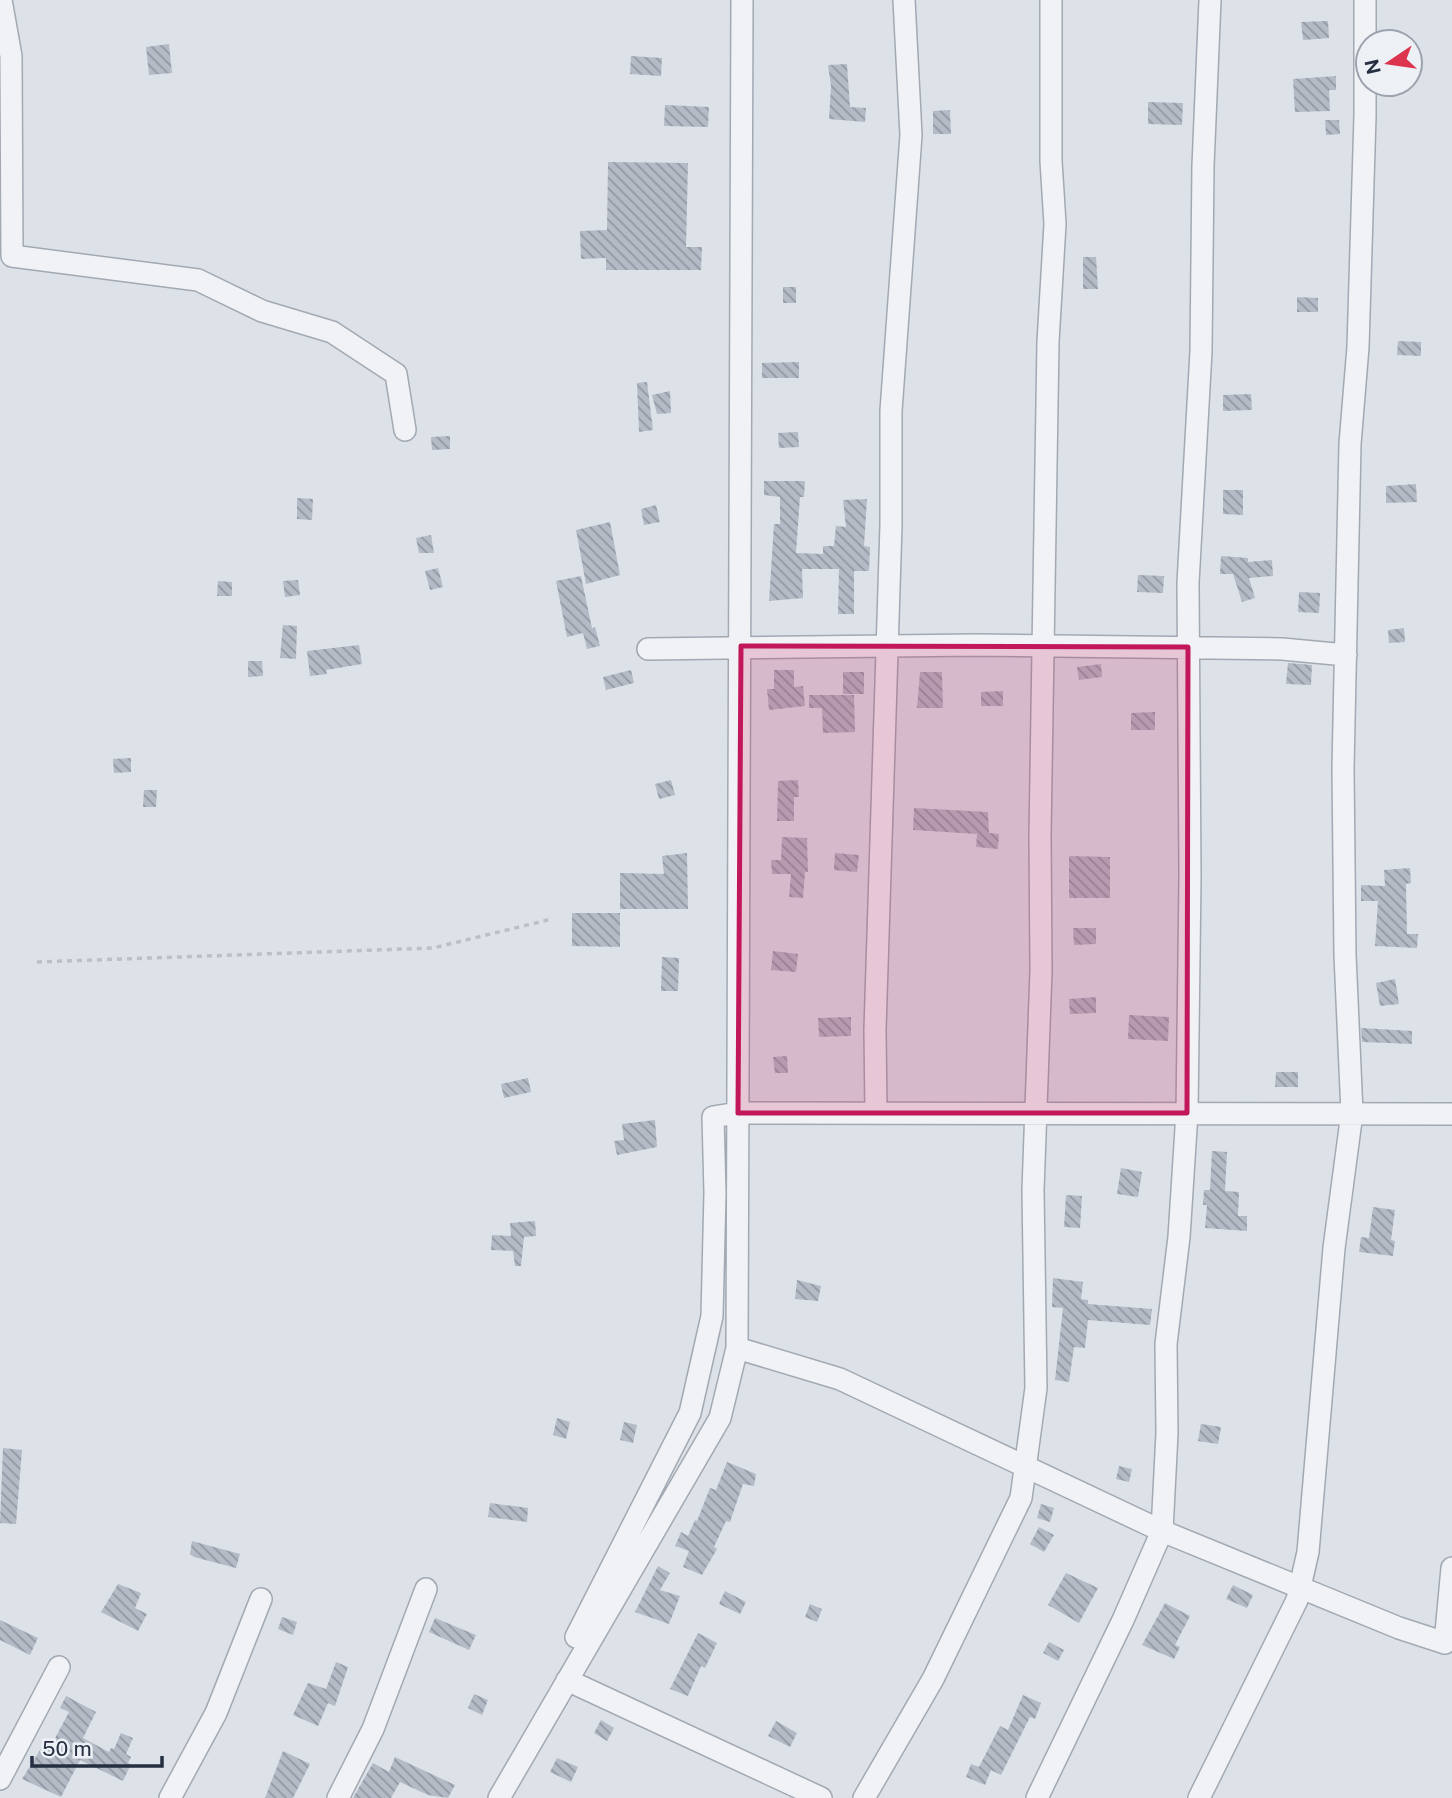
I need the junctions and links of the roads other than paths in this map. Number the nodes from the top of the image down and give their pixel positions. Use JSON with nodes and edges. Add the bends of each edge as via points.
{"nodes":[{"id":1,"x":1,"y":0,"type":"edge"},
{"id":2,"x":742,"y":0,"type":"edge"},
{"id":3,"x":904,"y":0,"type":"edge"},
{"id":4,"x":1051,"y":0,"type":"edge"},
{"id":5,"x":1210,"y":0,"type":"edge"},
{"id":6,"x":1365,"y":0,"type":"edge"},
{"id":7,"x":405,"y":430,"type":"dead end"},
{"id":8,"x":741,"y":646,"type":"junction"},
{"id":9,"x":1042,"y":647,"type":"junction"},
{"id":10,"x":1188,"y":647,"type":"junction"},
{"id":11,"x":886,"y":648,"type":"junction"},
{"id":12,"x":648,"y":649,"type":"dead end"},
{"id":13,"x":1346,"y":655,"type":"junction"},
{"id":14,"x":738,"y":1113,"type":"junction"},
{"id":15,"x":876,"y":1113,"type":"junction"},
{"id":16,"x":1035,"y":1113,"type":"junction"},
{"id":17,"x":1187,"y":1113,"type":"junction"},
{"id":18,"x":1352,"y":1113,"type":"junction"},
{"id":19,"x":1452,"y":1114,"type":"edge"},
{"id":20,"x":737,"y":1348,"type":"junction"},
{"id":21,"x":1027,"y":1465,"type":"junction"},
{"id":22,"x":1162,"y":1531,"type":"junction"},
{"id":23,"x":1452,"y":1568,"type":"edge"},
{"id":24,"x":1300,"y":1588,"type":"junction"},
{"id":25,"x":426,"y":1589,"type":"dead end"},
{"id":26,"x":261,"y":1599,"type":"dead end"},
{"id":27,"x":581,"y":1657,"type":"junction"},
{"id":28,"x":59,"y":1667,"type":"dead end"},
{"id":29,"x":567,"y":1680,"type":"junction"},
{"id":30,"x":0,"y":1779,"type":"edge"},
{"id":31,"x":170,"y":1798,"type":"edge"},
{"id":32,"x":338,"y":1798,"type":"edge"},
{"id":33,"x":499,"y":1798,"type":"edge"},
{"id":34,"x":821,"y":1798,"type":"edge"},
{"id":35,"x":864,"y":1798,"type":"edge"},
{"id":36,"x":1037,"y":1798,"type":"edge"},
{"id":37,"x":1199,"y":1798,"type":"edge"}],
"edges":[{"from":1,"to":7,"type":"street","via":[[11,55],[12,256],[198,280],[262,311],[332,332],[396,374]]},
{"from":2,"to":8,"type":"street"},
{"from":3,"to":11,"type":"street","via":[[911,135],[891,411]]},
{"from":4,"to":9,"type":"street","via":[[1055,224]]},
{"from":5,"to":10,"type":"street"},
{"from":6,"to":13,"type":"street"},
{"from":8,"to":11,"type":"street"},
{"from":8,"to":12,"type":"street"},
{"from":8,"to":14,"type":"street"},
{"from":9,"to":10,"type":"street"},
{"from":9,"to":11,"type":"street"},
{"from":9,"to":16,"type":"street","via":[[1041,971]]},
{"from":10,"to":13,"type":"street"},
{"from":10,"to":17,"type":"street"},
{"from":11,"to":15,"type":"street"},
{"from":13,"to":18,"type":"street","via":[[1343,859]]},
{"from":14,"to":15,"type":"street"},
{"from":14,"to":20,"type":"street"},
{"from":14,"to":27,"type":"street","via":[[713,1117],[712,1316],[690,1413],[569,1648]]},
{"from":15,"to":16,"type":"street"},
{"from":16,"to":17,"type":"street"},
{"from":16,"to":21,"type":"street","via":[[1036,1388]]},
{"from":17,"to":18,"type":"street"},
{"from":17,"to":22,"type":"street","via":[[1166,1344]]},
{"from":18,"to":19,"type":"street"},
{"from":18,"to":24,"type":"street","via":[[1334,1248],[1308,1552]]},
{"from":20,"to":21,"type":"street","via":[[840,1378]]},
{"from":20,"to":27,"type":"street","via":[[720,1418]]},
{"from":21,"to":22,"type":"street"},
{"from":21,"to":35,"type":"street","via":[[1021,1498],[974,1599]]},
{"from":22,"to":24,"type":"street"},
{"from":22,"to":36,"type":"street"},
{"from":23,"to":24,"type":"street","via":[[1445,1643]]},
{"from":24,"to":37,"type":"street"},
{"from":25,"to":32,"type":"street","via":[[373,1729]]},
{"from":26,"to":31,"type":"street","via":[[216,1713]]},
{"from":27,"to":29,"type":"street"},
{"from":28,"to":30,"type":"street"},
{"from":29,"to":33,"type":"street"},
{"from":29,"to":34,"type":"street"}]}
